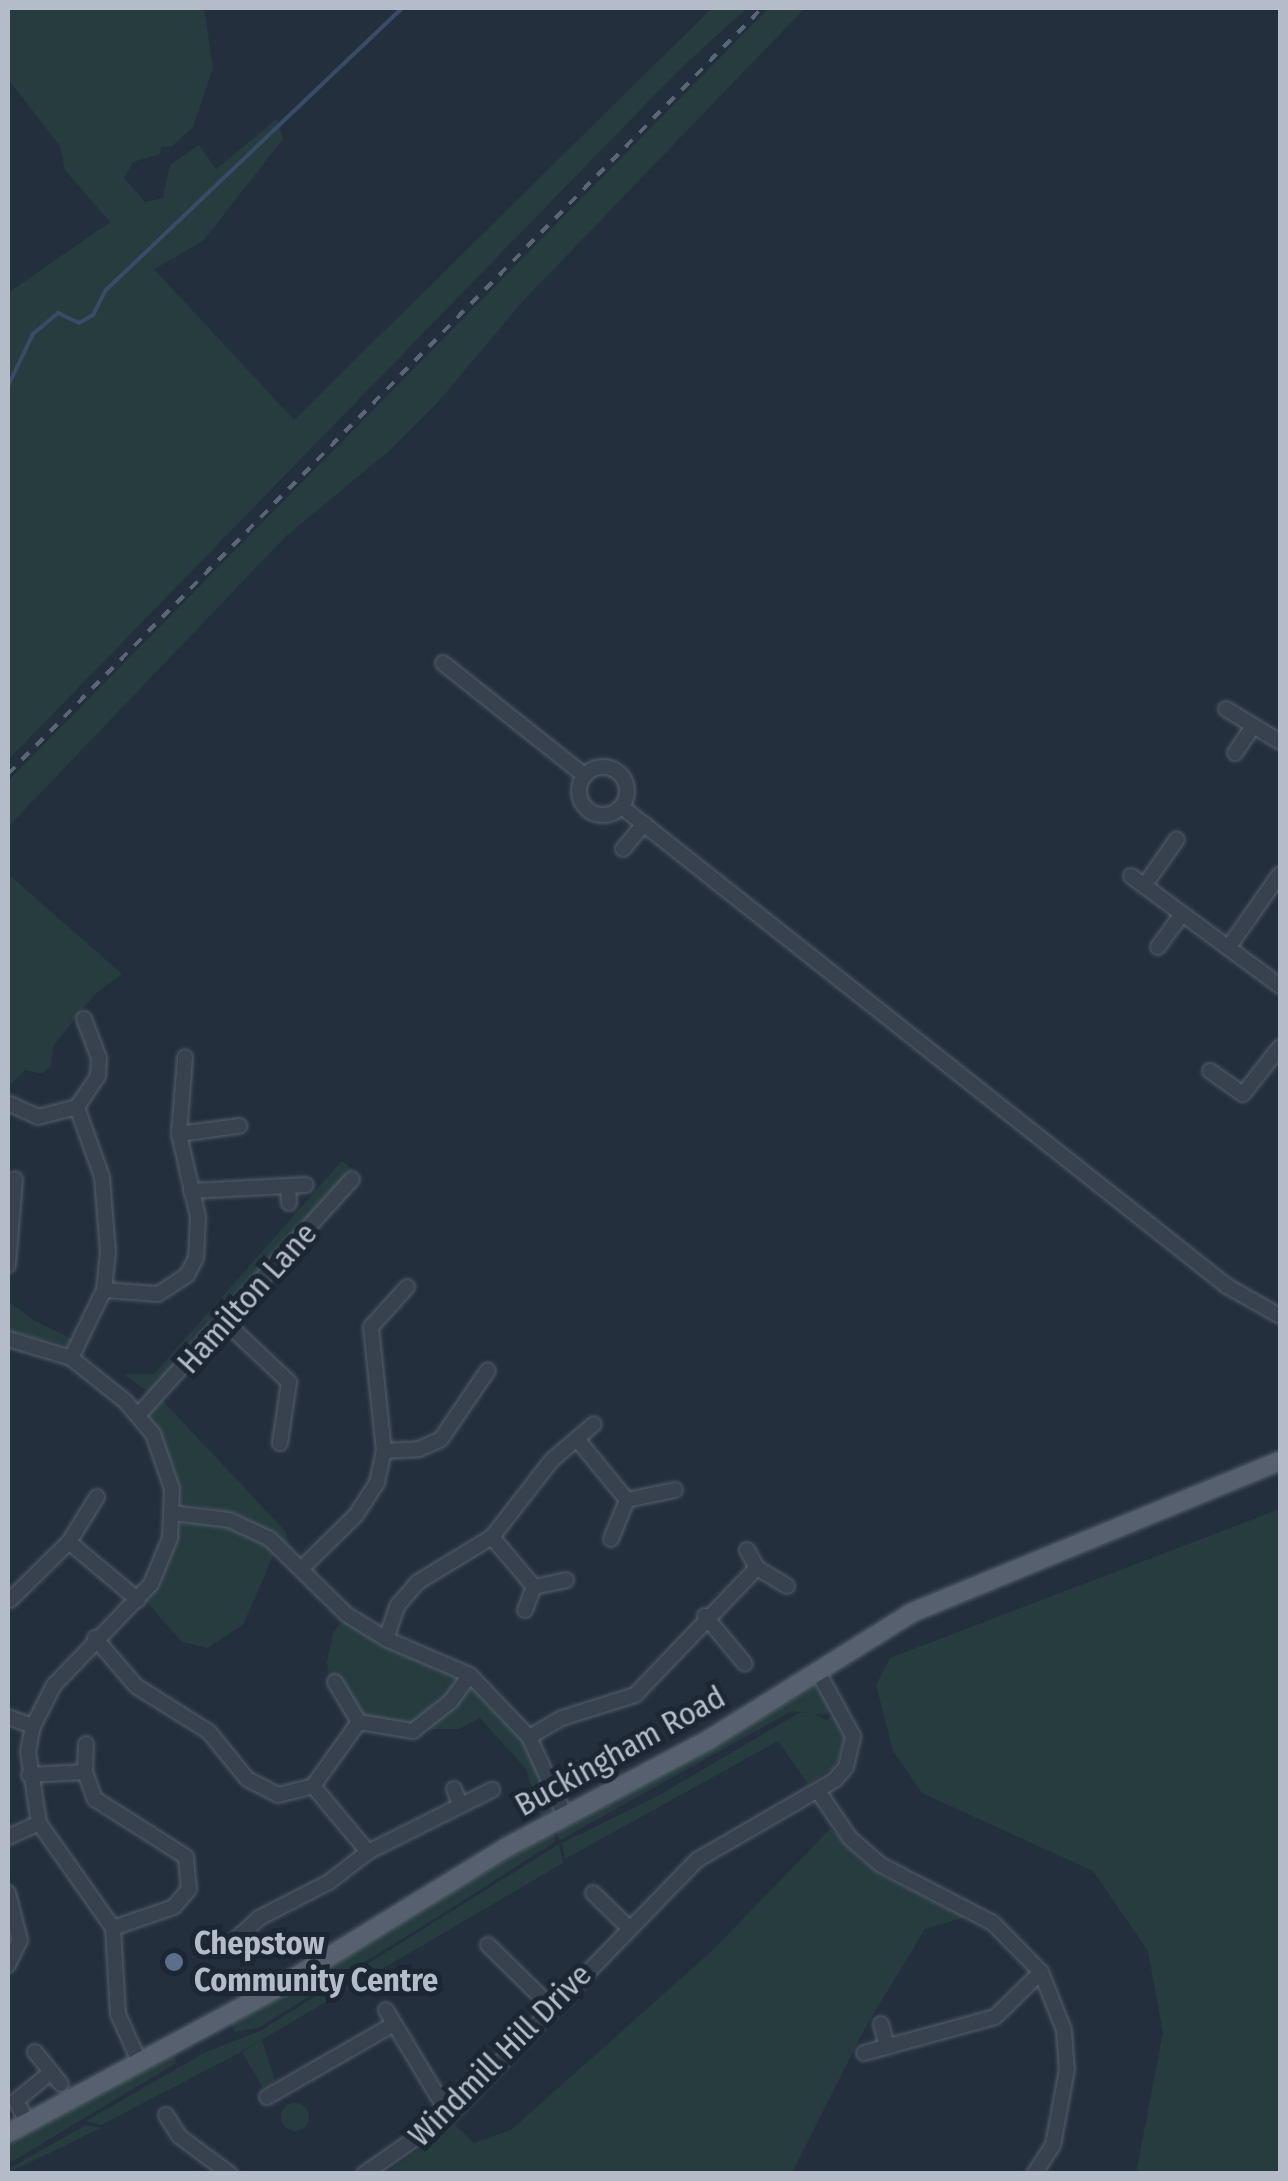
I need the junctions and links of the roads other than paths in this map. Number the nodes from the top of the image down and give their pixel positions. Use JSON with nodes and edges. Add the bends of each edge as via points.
{"nodes":[{"id":1,"x":443,"y":664,"type":"dead end"},
{"id":2,"x":1226,"y":710,"type":"dead end"},
{"id":3,"x":1253,"y":726,"type":"junction"},
{"id":4,"x":1280,"y":742,"type":"edge"},
{"id":5,"x":1235,"y":753,"type":"dead end"},
{"id":6,"x":584,"y":775,"type":"junction"},
{"id":7,"x":622,"y":807,"type":"junction"},
{"id":8,"x":644,"y":824,"type":"junction"},
{"id":9,"x":1177,"y":839,"type":"dead end"},
{"id":10,"x":623,"y":849,"type":"dead end"},
{"id":11,"x":1280,"y":874,"type":"edge"},
{"id":12,"x":1131,"y":876,"type":"dead end"},
{"id":13,"x":1144,"y":886,"type":"junction"},
{"id":14,"x":1181,"y":915,"type":"junction"},
{"id":15,"x":1158,"y":947,"type":"dead end"},
{"id":16,"x":1228,"y":948,"type":"junction"},
{"id":17,"x":1280,"y":986,"type":"edge"},
{"id":18,"x":84,"y":1019,"type":"dead end"},
{"id":19,"x":1280,"y":1047,"type":"edge"},
{"id":20,"x":185,"y":1056,"type":"dead end"},
{"id":21,"x":1210,"y":1071,"type":"dead end"},
{"id":22,"x":77,"y":1107,"type":"junction"},
{"id":23,"x":13,"y":1112,"type":"edge"},
{"id":24,"x":239,"y":1126,"type":"dead end"},
{"id":25,"x":179,"y":1134,"type":"junction"},
{"id":26,"x":15,"y":1178,"type":"dead end"},
{"id":27,"x":352,"y":1179,"type":"dead end"},
{"id":28,"x":306,"y":1185,"type":"dead end"},
{"id":29,"x":288,"y":1186,"type":"junction"},
{"id":30,"x":191,"y":1191,"type":"junction"},
{"id":31,"x":288,"y":1202,"type":"dead end"},
{"id":32,"x":12,"y":1214,"type":"edge"},
{"id":33,"x":8,"y":1264,"type":"edge"},
{"id":34,"x":407,"y":1286,"type":"dead end"},
{"id":35,"x":104,"y":1290,"type":"junction"},
{"id":36,"x":1280,"y":1316,"type":"edge"},
{"id":37,"x":224,"y":1320,"type":"junction"},
{"id":38,"x":8,"y":1339,"type":"edge"},
{"id":39,"x":71,"y":1358,"type":"junction"},
{"id":40,"x":488,"y":1370,"type":"dead end"},
{"id":41,"x":139,"y":1414,"type":"junction"},
{"id":42,"x":594,"y":1424,"type":"dead end"},
{"id":43,"x":577,"y":1438,"type":"junction"},
{"id":44,"x":280,"y":1443,"type":"dead end"},
{"id":45,"x":384,"y":1451,"type":"junction"},
{"id":46,"x":1280,"y":1461,"type":"edge"},
{"id":47,"x":675,"y":1490,"type":"dead end"},
{"id":48,"x":97,"y":1497,"type":"dead end"},
{"id":49,"x":627,"y":1500,"type":"junction"},
{"id":50,"x":173,"y":1513,"type":"junction"},
{"id":51,"x":492,"y":1537,"type":"junction"},
{"id":52,"x":611,"y":1539,"type":"dead end"},
{"id":53,"x":70,"y":1542,"type":"junction"},
{"id":54,"x":747,"y":1550,"type":"dead end"},
{"id":55,"x":302,"y":1568,"type":"junction"},
{"id":56,"x":757,"y":1568,"type":"junction"},
{"id":57,"x":566,"y":1580,"type":"dead end"},
{"id":58,"x":534,"y":1586,"type":"junction"},
{"id":59,"x":787,"y":1586,"type":"dead end"},
{"id":60,"x":10,"y":1600,"type":"dead end"},
{"id":61,"x":138,"y":1600,"type":"junction"},
{"id":62,"x":526,"y":1610,"type":"dead end"},
{"id":63,"x":705,"y":1616,"type":"junction"},
{"id":64,"x":95,"y":1638,"type":"junction"},
{"id":65,"x":386,"y":1640,"type":"junction"},
{"id":66,"x":745,"y":1664,"type":"dead end"},
{"id":67,"x":818,"y":1672,"type":"junction"},
{"id":68,"x":470,"y":1675,"type":"junction"},
{"id":69,"x":335,"y":1682,"type":"dead end"},
{"id":70,"x":8,"y":1718,"type":"edge"},
{"id":71,"x":359,"y":1722,"type":"junction"},
{"id":72,"x":32,"y":1726,"type":"junction"},
{"id":73,"x":529,"y":1737,"type":"junction"},
{"id":74,"x":86,"y":1744,"type":"dead end"},
{"id":75,"x":84,"y":1772,"type":"junction"},
{"id":76,"x":28,"y":1775,"type":"junction"},
{"id":77,"x":313,"y":1786,"type":"junction"},
{"id":78,"x":454,"y":1789,"type":"dead end"},
{"id":79,"x":492,"y":1790,"type":"dead end"},
{"id":80,"x":818,"y":1792,"type":"junction"},
{"id":81,"x":460,"y":1804,"type":"junction"},
{"id":82,"x":566,"y":1818,"type":"junction"},
{"id":83,"x":40,"y":1823,"type":"junction"},
{"id":84,"x":8,"y":1838,"type":"edge"},
{"id":85,"x":368,"y":1852,"type":"junction"},
{"id":86,"x":8,"y":1893,"type":"edge"},
{"id":87,"x":593,"y":1893,"type":"dead end"},
{"id":88,"x":628,"y":1927,"type":"junction"},
{"id":89,"x":113,"y":1928,"type":"junction"},
{"id":90,"x":488,"y":1945,"type":"dead end"},
{"id":91,"x":228,"y":1947,"type":"dead end"},
{"id":92,"x":8,"y":1965,"type":"edge"},
{"id":93,"x":1041,"y":1972,"type":"junction"},
{"id":94,"x":552,"y":2008,"type":"junction"},
{"id":95,"x":881,"y":2024,"type":"dead end"},
{"id":96,"x":887,"y":2046,"type":"junction"},
{"id":97,"x":35,"y":2052,"type":"dead end"},
{"id":98,"x":864,"y":2053,"type":"dead end"},
{"id":99,"x":146,"y":2054,"type":"junction"},
{"id":100,"x":277,"y":2096,"type":"dead end"},
{"id":101,"x":12,"y":2100,"type":"edge"},
{"id":102,"x":449,"y":2115,"type":"junction"},
{"id":103,"x":28,"y":2121,"type":"junction"},
{"id":104,"x":166,"y":2124,"type":"dead end"},
{"id":105,"x":8,"y":2133,"type":"edge"},
{"id":106,"x":230,"y":2174,"type":"edge"},
{"id":107,"x":364,"y":2174,"type":"edge"},
{"id":108,"x":1034,"y":2174,"type":"edge"}],
"edges":[{"from":1,"to":6,"type":"street"},
{"from":2,"to":3,"type":"street"},
{"from":3,"to":4,"type":"street"},
{"from":3,"to":5,"type":"street"},
{"from":6,"to":7,"type":"street","via":[[599,767],[622,776],[628,791]]},
{"from":6,"to":7,"type":"street","via":[[578,797],[586,810],[601,816]]},
{"from":7,"to":8,"type":"street"},
{"from":8,"to":10,"type":"street"},
{"from":8,"to":36,"type":"street","via":[[1215,1277]]},
{"from":9,"to":13,"type":"street"},
{"from":11,"to":16,"type":"street"},
{"from":12,"to":13,"type":"street"},
{"from":13,"to":14,"type":"street"},
{"from":14,"to":15,"type":"street"},
{"from":14,"to":16,"type":"street"},
{"from":16,"to":17,"type":"street"},
{"from":18,"to":22,"type":"street","via":[[106,1057]]},
{"from":19,"to":21,"type":"street","via":[[1242,1094]]},
{"from":20,"to":25,"type":"street","via":[[177,1088]]},
{"from":22,"to":23,"type":"street","via":[[38,1117]]},
{"from":22,"to":35,"type":"street","via":[[107,1210]]},
{"from":24,"to":25,"type":"street"},
{"from":25,"to":30,"type":"street"},
{"from":26,"to":32,"type":"street"},
{"from":27,"to":37,"type":"street","name":"Hamilton Lane"},
{"from":28,"to":29,"type":"street"},
{"from":29,"to":30,"type":"street"},
{"from":29,"to":31,"type":"street"},
{"from":30,"to":35,"type":"street","via":[[199,1238],[187,1276],[158,1294]]},
{"from":32,"to":33,"type":"street"},
{"from":34,"to":45,"type":"street","via":[[371,1327]]},
{"from":35,"to":39,"type":"street"},
{"from":37,"to":41,"type":"street","name":"Hamilton Lane"},
{"from":37,"to":44,"type":"street","via":[[289,1382]]},
{"from":38,"to":39,"type":"street"},
{"from":39,"to":41,"type":"street"},
{"from":40,"to":45,"type":"street","via":[[442,1439]]},
{"from":41,"to":50,"type":"street","via":[[165,1462]]},
{"from":42,"to":43,"type":"street"},
{"from":43,"to":49,"type":"street"},
{"from":43,"to":51,"type":"street"},
{"from":45,"to":55,"type":"street","via":[[377,1484],[356,1515]]},
{"from":46,"to":67,"type":"main road","name":"Buckingham Road","via":[[953,1593]]},
{"from":47,"to":49,"type":"street"},
{"from":48,"to":53,"type":"street"},
{"from":49,"to":52,"type":"street"},
{"from":50,"to":55,"type":"street","via":[[250,1528]]},
{"from":50,"to":61,"type":"street","via":[[162,1562]]},
{"from":51,"to":58,"type":"street"},
{"from":51,"to":65,"type":"street","via":[[418,1582],[398,1605]]},
{"from":53,"to":60,"type":"street"},
{"from":53,"to":61,"type":"street"},
{"from":54,"to":56,"type":"street"},
{"from":55,"to":65,"type":"street","via":[[346,1614]]},
{"from":56,"to":59,"type":"street"},
{"from":56,"to":63,"type":"street"},
{"from":57,"to":58,"type":"street"},
{"from":58,"to":62,"type":"street"},
{"from":61,"to":64,"type":"street"},
{"from":63,"to":66,"type":"street"},
{"from":63,"to":73,"type":"street","via":[[634,1695],[562,1718]]},
{"from":64,"to":72,"type":"street","via":[[54,1684]]},
{"from":64,"to":77,"type":"street","via":[[136,1686],[209,1732],[261,1790],[278,1796]]},
{"from":65,"to":68,"type":"street"},
{"from":67,"to":80,"type":"street","name":"Windmill Hill Drive","via":[[853,1736],[846,1768]]},
{"from":67,"to":82,"type":"main road","name":"Buckingham Road"},
{"from":68,"to":71,"type":"street","via":[[451,1701],[413,1731]]},
{"from":68,"to":73,"type":"street"},
{"from":69,"to":71,"type":"street"},
{"from":70,"to":72,"type":"street"},
{"from":71,"to":77,"type":"street"},
{"from":72,"to":76,"type":"street"},
{"from":73,"to":82,"type":"street"},
{"from":74,"to":75,"type":"street"},
{"from":75,"to":76,"type":"street"},
{"from":75,"to":89,"type":"street","via":[[96,1799],[169,1840],[190,1867],[188,1889],[174,1907]]},
{"from":76,"to":83,"type":"street"},
{"from":77,"to":85,"type":"street"},
{"from":78,"to":81,"type":"street"},
{"from":79,"to":81,"type":"street"},
{"from":80,"to":88,"type":"street","name":"Windmill Hill Drive","via":[[697,1860]]},
{"from":80,"to":93,"type":"street","via":[[850,1838],[881,1866],[994,1923]]},
{"from":81,"to":85,"type":"street"},
{"from":82,"to":99,"type":"main road","name":"Buckingham Road"},
{"from":83,"to":84,"type":"street"},
{"from":83,"to":89,"type":"street"},
{"from":85,"to":91,"type":"street"},
{"from":86,"to":92,"type":"street","via":[[20,1940]]},
{"from":87,"to":88,"type":"street"},
{"from":88,"to":94,"type":"street","name":"Windmill Hill Drive"},
{"from":89,"to":99,"type":"street","via":[[118,2014]]},
{"from":90,"to":94,"type":"street"},
{"from":93,"to":96,"type":"street","via":[[995,2017]]},
{"from":93,"to":108,"type":"street","via":[[1064,2030],[1068,2069],[1053,2145]]},
{"from":94,"to":102,"type":"street","name":"Windmill Hill Drive"},
{"from":95,"to":96,"type":"street"},
{"from":96,"to":98,"type":"street"},
{"from":97,"to":101,"type":"street","via":[[56,2078]]},
{"from":99,"to":103,"type":"main road","name":"Buckingham Road"},
{"from":100,"to":102,"type":"street","via":[[390,2017]]},
{"from":101,"to":103,"type":"street"},
{"from":102,"to":107,"type":"street","name":"Windmill Hill Drive"},
{"from":103,"to":105,"type":"main road","name":"Buckingham Road"},
{"from":104,"to":106,"type":"street"}]}
